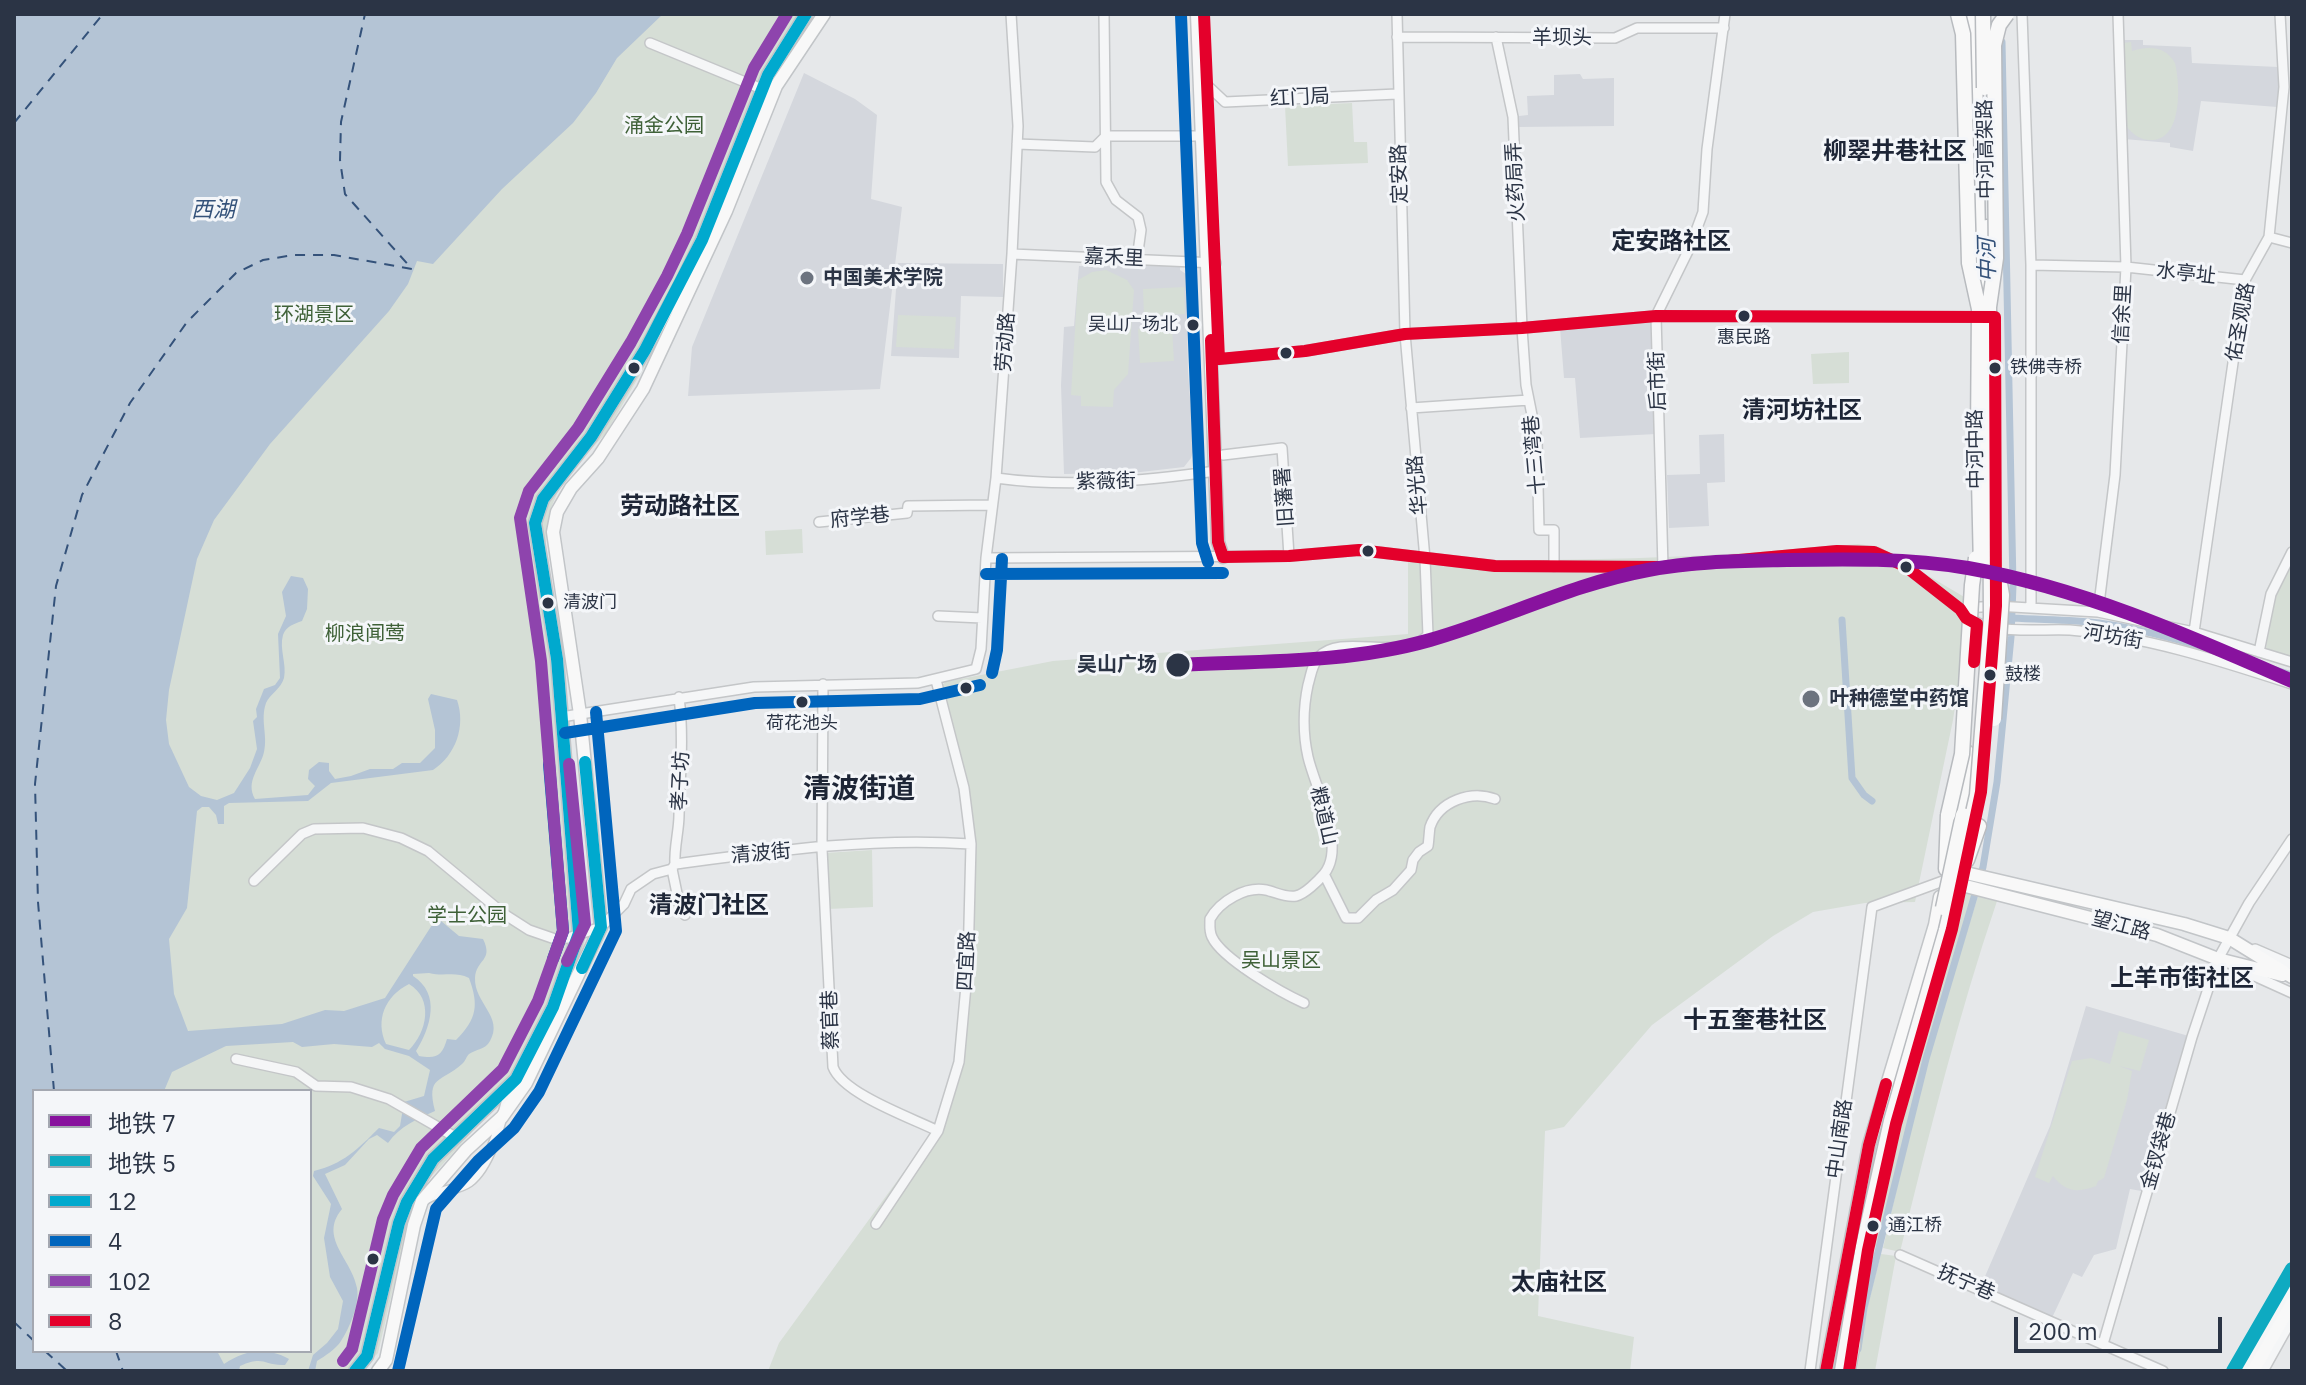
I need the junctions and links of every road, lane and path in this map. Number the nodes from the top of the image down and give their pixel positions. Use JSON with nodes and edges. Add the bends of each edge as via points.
{"nodes":[{"id":1,"x":806,"y":14,"type":"edge"},
{"id":2,"x":824,"y":14,"type":"edge"},
{"id":3,"x":1011,"y":14,"type":"edge"},
{"id":4,"x":1104,"y":14,"type":"edge"},
{"id":5,"x":1197,"y":14,"type":"edge"},
{"id":6,"x":1204,"y":14,"type":"edge"},
{"id":7,"x":1397,"y":14,"type":"edge"},
{"id":8,"x":1725,"y":14,"type":"edge"},
{"id":9,"x":1958,"y":14,"type":"edge"},
{"id":10,"x":1966,"y":14,"type":"edge"},
{"id":11,"x":1974,"y":14,"type":"edge"},
{"id":12,"x":1985,"y":14,"type":"edge"},
{"id":13,"x":2007,"y":14,"type":"edge"},
{"id":14,"x":2022,"y":14,"type":"edge"},
{"id":15,"x":2118,"y":14,"type":"edge"},
{"id":16,"x":2280,"y":14,"type":"edge"},
{"id":17,"x":1724,"y":28,"type":"junction"},
{"id":18,"x":1397,"y":37,"type":"junction"},
{"id":19,"x":1496,"y":37,"type":"junction"},
{"id":20,"x":650,"y":43,"type":"dead end"},
{"id":21,"x":1208,"y":86,"type":"junction"},
{"id":22,"x":2288,"y":88,"type":"edge"},
{"id":23,"x":762,"y":89,"type":"junction"},
{"id":24,"x":1397,"y":94,"type":"junction"},
{"id":25,"x":1106,"y":136,"type":"junction"},
{"id":26,"x":1203,"y":136,"type":"junction"},
{"id":27,"x":1017,"y":144,"type":"junction"},
{"id":28,"x":2269,"y":237,"type":"junction"},
{"id":29,"x":2292,"y":243,"type":"edge"},
{"id":30,"x":1012,"y":254,"type":"junction"},
{"id":31,"x":1137,"y":259,"type":"junction"},
{"id":32,"x":1212,"y":263,"type":"junction"},
{"id":33,"x":2031,"y":265,"type":"junction"},
{"id":34,"x":2126,"y":267,"type":"junction"},
{"id":35,"x":2245,"y":280,"type":"junction"},
{"id":36,"x":1984,"y":313,"type":"junction"},
{"id":37,"x":1656,"y":316,"type":"junction"},
{"id":38,"x":1522,"y":328,"type":"junction"},
{"id":39,"x":1405,"y":334,"type":"junction"},
{"id":40,"x":1216,"y":360,"type":"junction"},
{"id":41,"x":1529,"y":400,"type":"junction"},
{"id":42,"x":1411,"y":408,"type":"junction"},
{"id":43,"x":1223,"y":455,"type":"junction"},
{"id":44,"x":1216,"y":471,"type":"junction"},
{"id":45,"x":996,"y":478,"type":"junction"},
{"id":46,"x":990,"y":505,"type":"junction"},
{"id":47,"x":819,"y":522,"type":"dead end"},
{"id":48,"x":1985,"y":530,"type":"junction"},
{"id":49,"x":2292,"y":552,"type":"edge"},
{"id":50,"x":1289,"y":556,"type":"junction"},
{"id":51,"x":1223,"y":557,"type":"junction"},
{"id":52,"x":986,"y":558,"type":"junction"},
{"id":53,"x":1425,"y":559,"type":"junction"},
{"id":54,"x":1554,"y":567,"type":"junction"},
{"id":55,"x":1663,"y":567,"type":"junction"},
{"id":56,"x":1977,"y":606,"type":"junction"},
{"id":57,"x":2001,"y":606,"type":"junction"},
{"id":58,"x":2029,"y":608,"type":"junction"},
{"id":59,"x":1960,"y":609,"type":"junction"},
{"id":60,"x":2098,"y":612,"type":"junction"},
{"id":61,"x":938,"y":616,"type":"dead end"},
{"id":62,"x":982,"y":618,"type":"junction"},
{"id":63,"x":1977,"y":624,"type":"junction"},
{"id":64,"x":1999,"y":628,"type":"junction"},
{"id":65,"x":2194,"y":632,"type":"junction"},
{"id":66,"x":1428,"y":635,"type":"joint"},
{"id":67,"x":2259,"y":652,"type":"junction"},
{"id":68,"x":2292,"y":662,"type":"edge"},
{"id":69,"x":936,"y":680,"type":"junction"},
{"id":70,"x":823,"y":684,"type":"junction"},
{"id":71,"x":2292,"y":684,"type":"edge"},
{"id":72,"x":679,"y":697,"type":"junction"},
{"id":73,"x":580,"y":714,"type":"junction"},
{"id":74,"x":561,"y":717,"type":"junction"},
{"id":75,"x":1495,"y":799,"type":"dead end"},
{"id":76,"x":2292,"y":839,"type":"edge"},
{"id":77,"x":971,"y":844,"type":"junction"},
{"id":78,"x":822,"y":849,"type":"junction"},
{"id":79,"x":674,"y":866,"type":"junction"},
{"id":80,"x":1324,"y":874,"type":"junction"},
{"id":81,"x":1944,"y":875,"type":"junction"},
{"id":82,"x":254,"y":881,"type":"dead end"},
{"id":83,"x":1972,"y":881,"type":"junction"},
{"id":84,"x":685,"y":915,"type":"dead end"},
{"id":85,"x":601,"y":927,"type":"junction"},
{"id":86,"x":579,"y":933,"type":"junction"},
{"id":87,"x":2229,"y":938,"type":"junction"},
{"id":88,"x":2218,"y":959,"type":"junction"},
{"id":89,"x":2292,"y":965,"type":"edge"},
{"id":90,"x":2292,"y":978,"type":"edge"},
{"id":91,"x":2292,"y":993,"type":"edge"},
{"id":92,"x":1304,"y":1003,"type":"dead end"},
{"id":93,"x":236,"y":1059,"type":"dead end"},
{"id":94,"x":511,"y":1084,"type":"junction"},
{"id":95,"x":502,"y":1117,"type":"junction"},
{"id":96,"x":938,"y":1131,"type":"junction"},
{"id":97,"x":457,"y":1138,"type":"junction"},
{"id":98,"x":422,"y":1201,"type":"junction"},
{"id":99,"x":876,"y":1224,"type":"dead end"},
{"id":100,"x":1900,"y":1255,"type":"dead end"},
{"id":101,"x":2292,"y":1288,"type":"edge"},
{"id":102,"x":2292,"y":1303,"type":"edge"},
{"id":103,"x":2292,"y":1319,"type":"edge"},
{"id":104,"x":2103,"y":1344,"type":"junction"},
{"id":105,"x":355,"y":1371,"type":"edge"},
{"id":106,"x":378,"y":1371,"type":"edge"},
{"id":107,"x":1810,"y":1371,"type":"edge"},
{"id":108,"x":1826,"y":1371,"type":"edge"},
{"id":109,"x":1834,"y":1371,"type":"edge"},
{"id":110,"x":1842,"y":1371,"type":"edge"},
{"id":111,"x":1849,"y":1371,"type":"edge"},
{"id":112,"x":2163,"y":1371,"type":"edge"},
{"id":113,"x":2245,"y":1371,"type":"edge"},
{"id":114,"x":2253,"y":1371,"type":"edge"},
{"id":115,"x":2263,"y":1371,"type":"edge"}],
"edges":[{"from":1,"to":23,"type":"main road"},
{"from":2,"to":73,"type":"main road","via":[[776,86],[726,211],[643,389],[557,512],[553,532]]},
{"from":3,"to":27,"type":"street","name":"劳动路"},
{"from":4,"to":25,"type":"street"},
{"from":5,"to":26,"type":"main road"},
{"from":6,"to":21,"type":"main road"},
{"from":7,"to":18,"type":"street","name":"定安路"},
{"from":8,"to":17,"type":"street","name":"后市街"},
{"from":9,"to":36,"type":"highway","bridge":true,"via":[[1963,34],[1969,263]]},
{"from":10,"to":36,"type":"main road","name":"中河中路"},
{"from":11,"to":36,"type":"highway","name":"中河高架路","bridge":true},
{"from":12,"to":36,"type":"highway","name":"中河高架路","bridge":true},
{"from":13,"to":36,"type":"highway","bridge":true,"via":[[1994,45],[1996,258]]},
{"from":14,"to":33,"type":"street"},
{"from":15,"to":34,"type":"street","name":"信余里"},
{"from":16,"to":22,"type":"street","name":"佑圣观路"},
{"from":17,"to":19,"type":"street","name":"羊坝头","via":[[1637,28],[1615,38]]},
{"from":17,"to":37,"type":"street","name":"后市街","via":[[1703,212]]},
{"from":18,"to":19,"type":"street","name":"羊坝头"},
{"from":18,"to":24,"type":"street","name":"定安路"},
{"from":19,"to":38,"type":"street","name":"火药局弄","via":[[1513,117]]},
{"from":20,"to":23,"type":"street"},
{"from":21,"to":24,"type":"street","name":"红门局","via":[[1225,102]]},
{"from":21,"to":32,"type":"main road"},
{"from":22,"to":28,"type":"street","name":"佑圣观路"},
{"from":23,"to":74,"type":"main road","via":[[681,283],[591,437],[543,499],[535,523]]},
{"from":24,"to":39,"type":"street","name":"定安路"},
{"from":25,"to":26,"type":"street"},
{"from":25,"to":27,"type":"street","via":[[1095,147]]},
{"from":25,"to":31,"type":"street","via":[[1106,182],[1116,200],[1138,217]]},
{"from":26,"to":32,"type":"main road"},
{"from":27,"to":30,"type":"street","name":"劳动路"},
{"from":28,"to":29,"type":"street"},
{"from":28,"to":35,"type":"street","name":"佑圣观路"},
{"from":30,"to":31,"type":"street","name":"嘉禾里"},
{"from":30,"to":45,"type":"street","name":"劳动路"},
{"from":31,"to":32,"type":"street","name":"嘉禾里"},
{"from":32,"to":40,"type":"main road"},
{"from":33,"to":34,"type":"street","name":"水亭址"},
{"from":33,"to":58,"type":"street"},
{"from":34,"to":35,"type":"street","name":"水亭址"},
{"from":34,"to":60,"type":"street","name":"信余里","via":[[2115,475]]},
{"from":35,"to":65,"type":"street","name":"佑圣观路"},
{"from":36,"to":37,"type":"street"},
{"from":36,"to":48,"type":"highway","name":"中河高架路","bridge":true},
{"from":36,"to":56,"type":"main road","name":"中河中路"},
{"from":36,"to":57,"type":"main road","name":"中河中路"},
{"from":37,"to":38,"type":"street"},
{"from":37,"to":55,"type":"street","name":"后市街"},
{"from":38,"to":39,"type":"street"},
{"from":38,"to":41,"type":"street","name":"十三湾巷"},
{"from":39,"to":40,"type":"street"},
{"from":39,"to":42,"type":"street","name":"华光路"},
{"from":40,"to":43,"type":"main road"},
{"from":40,"to":44,"type":"main road"},
{"from":41,"to":42,"type":"street"},
{"from":41,"to":54,"type":"street","name":"十三湾巷","via":[[1537,440],[1539,530],[1554,530]]},
{"from":42,"to":53,"type":"street","name":"华光路"},
{"from":43,"to":50,"type":"street","name":"旧藩署","via":[[1282,448]]},
{"from":43,"to":51,"type":"main road"},
{"from":44,"to":45,"type":"street","name":"紫薇街","via":[[1146,481],[1036,483]]},
{"from":44,"to":51,"type":"main road"},
{"from":45,"to":46,"type":"street","name":"劳动路"},
{"from":46,"to":47,"type":"street","name":"府学巷","via":[[908,506],[907,513]]},
{"from":46,"to":52,"type":"street","name":"劳动路"},
{"from":48,"to":81,"type":"highway","bridge":true,"via":[[1972,585],[1962,754],[1948,815]]},
{"from":48,"to":83,"type":"highway","bridge":true,"via":[[2002,595],[1987,786]]},
{"from":48,"to":109,"type":"highway","name":"中河高架路","bridge":true,"via":[[1969,794],[1939,927],[1883,1118]]},
{"from":48,"to":110,"type":"highway","name":"中河高架路","bridge":true,"via":[[1991,617],[1977,795],[1946,930],[1891,1121]]},
{"from":49,"to":67,"type":"street","via":[[2271,594]]},
{"from":50,"to":51,"type":"street"},
{"from":50,"to":53,"type":"street","via":[[1359,550]]},
{"from":51,"to":52,"type":"street"},
{"from":52,"to":62,"type":"street","name":"劳动路"},
{"from":53,"to":54,"type":"street"},
{"from":53,"to":66,"type":"street","name":"华光路"},
{"from":54,"to":55,"type":"street"},
{"from":55,"to":59,"type":"street","via":[[1874,552],[1905,566]]},
{"from":56,"to":57,"type":"street","name":"河坊街"},
{"from":56,"to":59,"type":"street","name":"河坊街"},
{"from":56,"to":63,"type":"main road","name":"中河中路"},
{"from":57,"to":58,"type":"street","name":"河坊街"},
{"from":57,"to":64,"type":"main road","name":"中河中路"},
{"from":58,"to":60,"type":"street","name":"河坊街"},
{"from":59,"to":63,"type":"street"},
{"from":60,"to":65,"type":"street","name":"河坊街"},
{"from":61,"to":62,"type":"street"},
{"from":62,"to":69,"type":"street","name":"劳动路","via":[[976,669]]},
{"from":63,"to":64,"type":"street","name":"河坊街"},
{"from":63,"to":81,"type":"main road","name":"中河中路","via":[[1964,795]]},
{"from":64,"to":71,"type":"street","name":"河坊街","via":[[2112,635]]},
{"from":64,"to":83,"type":"main road","name":"中河中路"},
{"from":65,"to":67,"type":"street","name":"河坊街"},
{"from":66,"to":80,"type":"street","name":"粮道山","via":[[1415,645],[1334,649],[1316,660],[1305,721],[1308,756],[1332,842]]},
{"from":67,"to":68,"type":"street","name":"河坊街"},
{"from":69,"to":70,"type":"street"},
{"from":69,"to":77,"type":"street","name":"四宜路","via":[[964,788]]},
{"from":70,"to":72,"type":"street"},
{"from":70,"to":78,"type":"street"},
{"from":72,"to":73,"type":"street"},
{"from":72,"to":79,"type":"street","name":"孝子坊","via":[[682,765]]},
{"from":73,"to":74,"type":"street"},
{"from":73,"to":85,"type":"main road"},
{"from":74,"to":86,"type":"main road"},
{"from":75,"to":80,"type":"street","via":[[1466,796],[1441,810],[1431,825],[1428,846],[1413,860],[1411,870],[1358,918],[1346,918]]},
{"from":76,"to":87,"type":"street","name":"金钗袋巷"},
{"from":77,"to":78,"type":"street","name":"清波街","via":[[861,842]]},
{"from":77,"to":96,"type":"street","name":"四宜路","via":[[959,1062]]},
{"from":78,"to":79,"type":"street","name":"清波街"},
{"from":78,"to":96,"type":"street","name":"蔡官巷","via":[[836,1074],[862,1094]]},
{"from":79,"to":84,"type":"street","name":"孝子坊"},
{"from":79,"to":85,"type":"street","name":"清波街","via":[[631,889]]},
{"from":80,"to":92,"type":"street","name":"粮道山","via":[[1295,896],[1253,889],[1222,904],[1210,919],[1216,944]]},
{"from":81,"to":83,"type":"main road","name":"望江路"},
{"from":81,"to":107,"type":"street","name":"中山南路","via":[[1872,907]]},
{"from":81,"to":108,"type":"main road","name":"中河中路","via":[[1935,925],[1869,1145]]},
{"from":82,"to":86,"type":"street","via":[[302,834],[363,828],[428,851],[529,930],[555,939]]},
{"from":83,"to":87,"type":"main road","name":"望江路","via":[[2137,911]]},
{"from":83,"to":88,"type":"main road","name":"望江路","via":[[2157,935]]},
{"from":83,"to":111,"type":"main road","name":"中河中路","via":[[1952,929],[1896,1124]]},
{"from":85,"to":86,"type":"street"},
{"from":85,"to":95,"type":"main road","via":[[526,1083]]},
{"from":86,"to":94,"type":"main road","via":[[553,1007]]},
{"from":87,"to":88,"type":"street","name":"金钗袋巷"},
{"from":87,"to":89,"type":"street","name":"望江路"},
{"from":87,"to":90,"type":"main road"},
{"from":88,"to":90,"type":"main road"},
{"from":88,"to":91,"type":"street","name":"望江路"},
{"from":88,"to":104,"type":"street","name":"金钗袋巷"},
{"from":93,"to":97,"type":"street","via":[[296,1072],[316,1086],[351,1087],[389,1099]]},
{"from":94,"to":95,"type":"street"},
{"from":94,"to":97,"type":"main road"},
{"from":95,"to":98,"type":"main road"},
{"from":95,"to":98,"type":"street","via":[[480,1172],[467,1184]]},
{"from":96,"to":99,"type":"street","name":"四宜路"},
{"from":97,"to":105,"type":"main road","via":[[433,1159],[407,1202],[367,1356]]},
{"from":98,"to":106,"type":"main road","via":[[386,1360]]},
{"from":100,"to":104,"type":"street","name":"抚宁巷"},
{"from":101,"to":113,"type":"street"},
{"from":102,"to":114,"type":"main road"},
{"from":103,"to":115,"type":"street"},
{"from":104,"to":112,"type":"street","name":"抚宁巷"}]}
